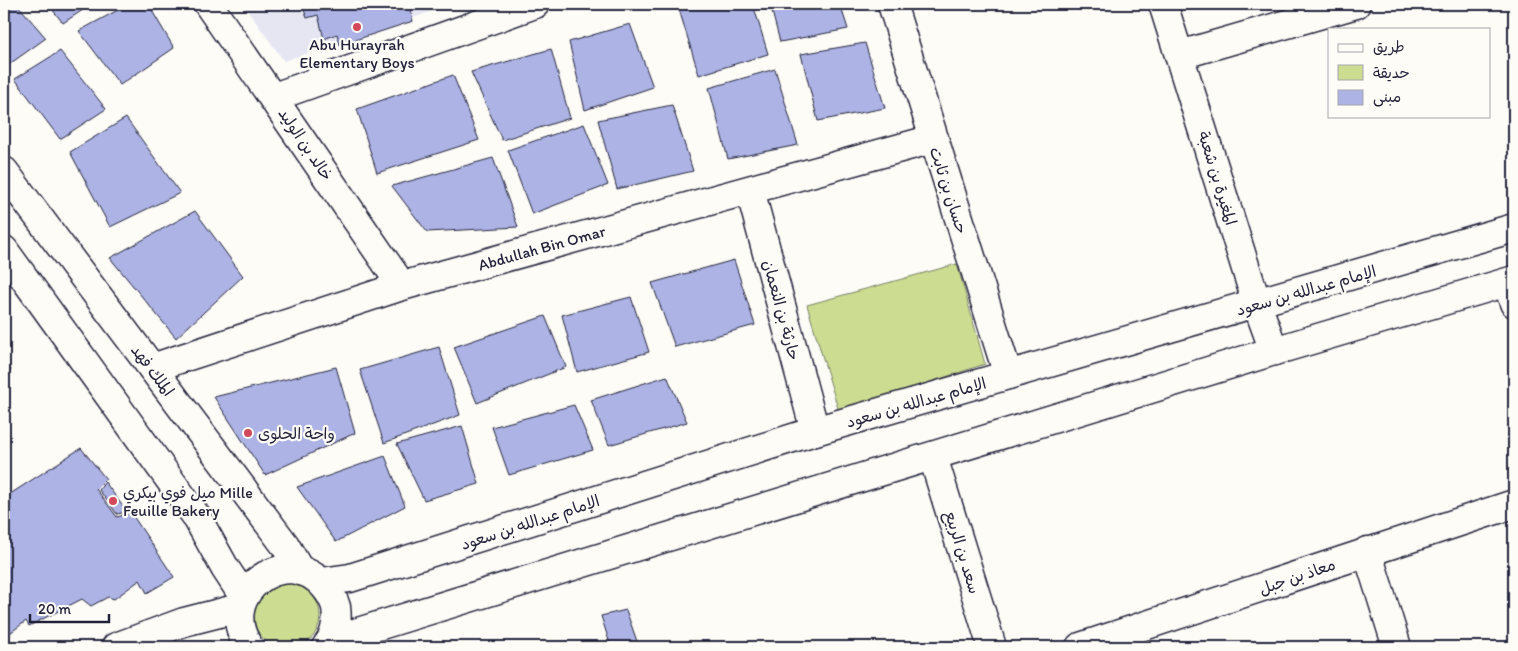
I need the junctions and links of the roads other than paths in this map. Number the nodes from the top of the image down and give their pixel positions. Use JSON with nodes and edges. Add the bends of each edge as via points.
{"nodes":[{"id":1,"x":208,"y":4,"type":"edge"},
{"id":2,"x":536,"y":4,"type":"edge"},
{"id":3,"x":892,"y":4,"type":"edge"},
{"id":4,"x":1163,"y":4,"type":"edge"},
{"id":5,"x":1356,"y":4,"type":"edge"},
{"id":6,"x":1180,"y":55,"type":"junction"},
{"id":7,"x":274,"y":97,"type":"junction"},
{"id":8,"x":933,"y":139,"type":"junction"},
{"id":9,"x":4,"y":172,"type":"edge"},
{"id":10,"x":750,"y":190,"type":"junction"},
{"id":11,"x":1514,"y":228,"type":"edge"},
{"id":12,"x":4,"y":250,"type":"edge"},
{"id":13,"x":402,"y":286,"type":"junction"},
{"id":14,"x":1512,"y":288,"type":"edge"},
{"id":15,"x":1257,"y":304,"type":"junction"},
{"id":16,"x":1274,"y":351,"type":"junction"},
{"id":17,"x":152,"y":368,"type":"junction"},
{"id":18,"x":1008,"y":375,"type":"junction"},
{"id":19,"x":815,"y":431,"type":"junction"},
{"id":20,"x":933,"y":457,"type":"junction"},
{"id":21,"x":1514,"y":504,"type":"edge"},
{"id":22,"x":1367,"y":552,"type":"junction"},
{"id":23,"x":311,"y":577,"type":"junction"},
{"id":24,"x":241,"y":602,"type":"junction"},
{"id":25,"x":328,"y":645,"type":"edge"},
{"id":26,"x":116,"y":647,"type":"edge"},
{"id":27,"x":247,"y":647,"type":"edge"},
{"id":28,"x":992,"y":647,"type":"edge"},
{"id":29,"x":1080,"y":647,"type":"edge"},
{"id":30,"x":1397,"y":647,"type":"edge"}],
"edges":[{"from":1,"to":7,"type":"street","name":"خالد بن الوليد"},
{"from":2,"to":7,"type":"street"},
{"from":3,"to":8,"type":"street","name":"حسان بن ثابت"},
{"from":4,"to":6,"type":"street","name":"المغيرة بن شعبة"},
{"from":5,"to":6,"type":"street"},
{"from":6,"to":15,"type":"street","name":"المغيرة بن شعبة"},
{"from":7,"to":13,"type":"street","name":"خالد بن الوليد"},
{"from":8,"to":10,"type":"street","name":"Abdullah Bin Omar"},
{"from":8,"to":18,"type":"street","name":"حسان بن ثابت"},
{"from":9,"to":17,"type":"street","name":"الملك فهد"},
{"from":10,"to":13,"type":"street","name":"Abdullah Bin Omar"},
{"from":10,"to":19,"type":"street","name":"حارثة بن النعمان"},
{"from":11,"to":15,"type":"street","name":"الإمام عبدالله بن سعود"},
{"from":12,"to":24,"type":"street","via":[[196,516]]},
{"from":13,"to":17,"type":"street","name":"Abdullah Bin Omar"},
{"from":14,"to":16,"type":"street"},
{"from":15,"to":16,"type":"street","name":"المغيرة بن شعبة"},
{"from":15,"to":18,"type":"street","name":"الإمام عبدالله بن سعود"},
{"from":16,"to":20,"type":"street"},
{"from":17,"to":23,"type":"street","name":"الملك فهد"},
{"from":18,"to":19,"type":"street","name":"الإمام عبدالله بن سعود"},
{"from":19,"to":23,"type":"street","name":"الإمام عبدالله بن سعود","via":[[350,578]]},
{"from":20,"to":25,"type":"street"},
{"from":20,"to":28,"type":"street","name":"سعد بن الربيع"},
{"from":21,"to":22,"type":"street","name":"معاذ بن جبل"},
{"from":22,"to":29,"type":"street","name":"معاذ بن جبل"},
{"from":22,"to":30,"type":"street"},
{"from":23,"to":24,"type":"street","name":"الإمام عبدالله بن سعود","via":[[286,569],[272,572],[259,578]]},
{"from":23,"to":25,"type":"street","name":"الملك فهد","via":[[335,604],[337,616]]},
{"from":24,"to":26,"type":"street"},
{"from":24,"to":27,"type":"street","via":[[242,636]]}]}
